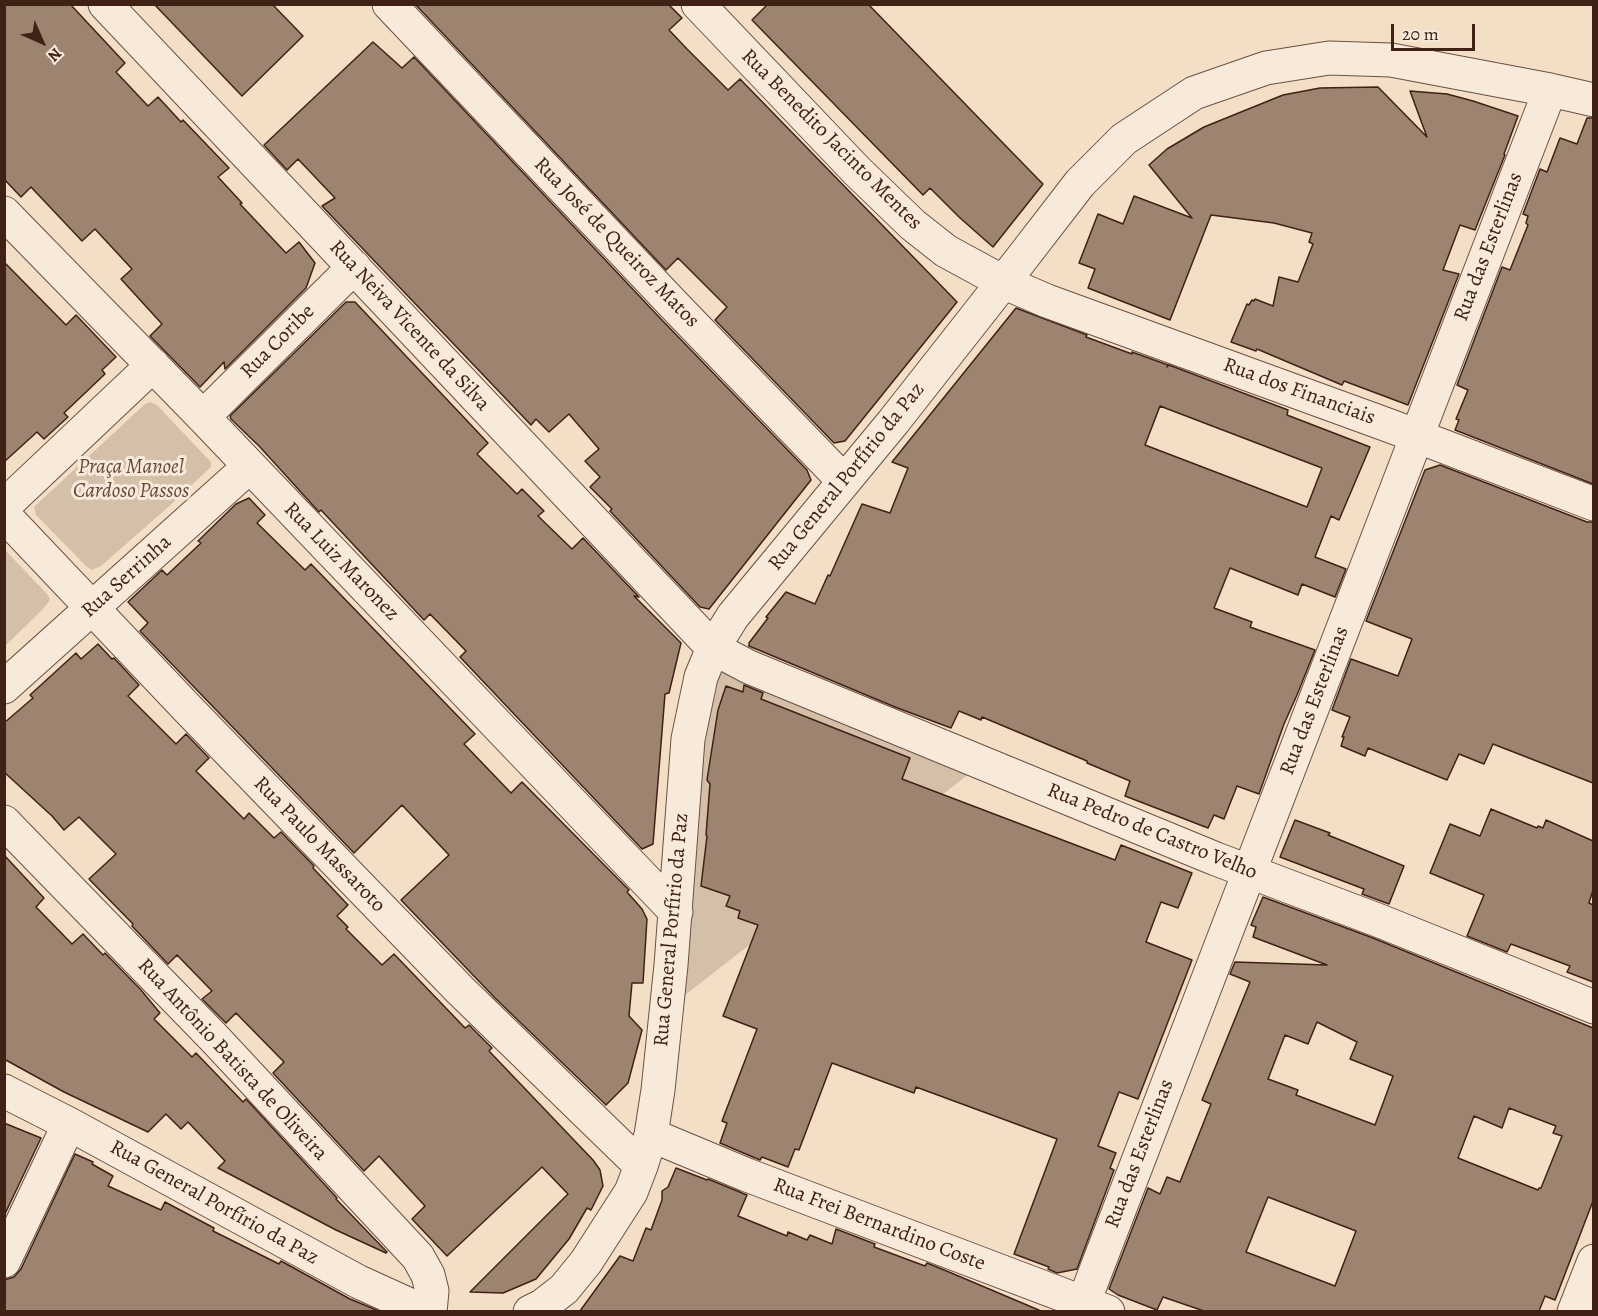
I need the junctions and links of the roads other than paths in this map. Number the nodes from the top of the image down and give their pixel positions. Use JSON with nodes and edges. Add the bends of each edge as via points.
{"nodes":[{"id":1,"x":105,"y":4,"type":"edge"},
{"id":2,"x":389,"y":4,"type":"edge"},
{"id":3,"x":698,"y":4,"type":"edge"},
{"id":4,"x":1550,"y":90,"type":"junction"},
{"id":5,"x":1593,"y":100,"type":"edge"},
{"id":6,"x":4,"y":213,"type":"edge"},
{"id":7,"x":354,"y":267,"type":"junction"},
{"id":8,"x":1003,"y":282,"type":"junction"},
{"id":9,"x":153,"y":365,"type":"junction"},
{"id":10,"x":203,"y":417,"type":"junction"},
{"id":11,"x":1417,"y":436,"type":"junction"},
{"id":12,"x":250,"y":466,"type":"junction"},
{"id":13,"x":844,"y":481,"type":"junction"},
{"id":14,"x":1593,"y":504,"type":"edge"},
{"id":15,"x":4,"y":506,"type":"edge"},
{"id":16,"x":4,"y":515,"type":"edge"},
{"id":17,"x":93,"y":608,"type":"junction"},
{"id":18,"x":713,"y":648,"type":"junction"},
{"id":19,"x":4,"y":687,"type":"edge"},
{"id":20,"x":4,"y":822,"type":"edge"},
{"id":21,"x":1249,"y":871,"type":"junction"},
{"id":22,"x":675,"y":912,"type":"junction"},
{"id":23,"x":1593,"y":1007,"type":"edge"},
{"id":24,"x":4,"y":1091,"type":"edge"},
{"id":25,"x":69,"y":1124,"type":"junction"},
{"id":26,"x":651,"y":1135,"type":"junction"},
{"id":27,"x":641,"y":1166,"type":"junction"},
{"id":28,"x":4,"y":1261,"type":"edge"},
{"id":29,"x":1593,"y":1261,"type":"edge"},
{"id":30,"x":1090,"y":1308,"type":"edge"},
{"id":31,"x":539,"y":1310,"type":"edge"},
{"id":32,"x":428,"y":1311,"type":"edge"},
{"id":33,"x":1574,"y":1311,"type":"edge"}],
"edges":[{"from":1,"to":7,"type":"street","name":"Rua Neiva Vicente da Silva"},
{"from":2,"to":13,"type":"street","name":"Rua José de Queiroz Matos"},
{"from":3,"to":8,"type":"street","name":"Rua Benedito Jacinto Mentes","via":[[913,225],[946,251]]},
{"from":4,"to":5,"type":"street","name":"Rua General Porfírio da Paz"},
{"from":4,"to":8,"type":"street","name":"Rua General Porfírio da Paz","via":[[1391,60],[1329,58],[1266,68],[1194,93],[1124,140],[1080,183]]},
{"from":4,"to":11,"type":"street","name":"Rua das Esterlinas"},
{"from":6,"to":9,"type":"street","name":"Rua Luiz Maronez"},
{"from":7,"to":10,"type":"street","name":"Rua Coribe"},
{"from":7,"to":18,"type":"street","name":"Rua Neiva Vicente da Silva"},
{"from":8,"to":11,"type":"street","name":"Rua dos Financiais"},
{"from":8,"to":13,"type":"street","name":"Rua General Porfírio da Paz"},
{"from":9,"to":10,"type":"street","name":"Rua Luiz Maronez"},
{"from":9,"to":15,"type":"street"},
{"from":10,"to":12,"type":"street","name":"Rua Luiz Maronez"},
{"from":11,"to":14,"type":"street","name":"Rua dos Financiais"},
{"from":11,"to":21,"type":"street","name":"Rua das Esterlinas"},
{"from":12,"to":17,"type":"street","name":"Rua Serrinha"},
{"from":12,"to":22,"type":"street","name":"Rua Luiz Maronez"},
{"from":13,"to":18,"type":"street","name":"Rua General Porfírio da Paz","via":[[733,616]]},
{"from":16,"to":17,"type":"street","name":"Rua Paulo Massaroto"},
{"from":17,"to":19,"type":"street","name":"Rua Serrinha"},
{"from":17,"to":27,"type":"street","name":"Rua Paulo Massaroto","via":[[460,990]]},
{"from":18,"to":21,"type":"street","name":"Rua Pedro de Castro Velho","via":[[749,667]]},
{"from":18,"to":22,"type":"street","name":"Rua General Porfírio da Paz","via":[[701,677],[688,739]]},
{"from":20,"to":32,"type":"street","name":"Rua Antônio Batista de Oliveira","via":[[216,1040],[418,1257],[432,1291]]},
{"from":21,"to":23,"type":"street","name":"Rua Pedro de Castro Velho"},
{"from":21,"to":30,"type":"street","name":"Rua das Esterlinas"},
{"from":22,"to":26,"type":"street","name":"Rua General Porfírio da Paz"},
{"from":24,"to":25,"type":"street","name":"Rua General Porfírio da Paz"},
{"from":25,"to":28,"type":"street"},
{"from":25,"to":32,"type":"street","name":"Rua General Porfírio da Paz","via":[[359,1282]]},
{"from":26,"to":27,"type":"street","name":"Rua General Porfírio da Paz"},
{"from":26,"to":30,"type":"street","name":"Rua Frei Bernardino Coste"},
{"from":27,"to":31,"type":"street","name":"Rua General Porfírio da Paz","via":[[631,1192],[586,1262],[564,1289]]},
{"from":29,"to":33,"type":"street"}]}
